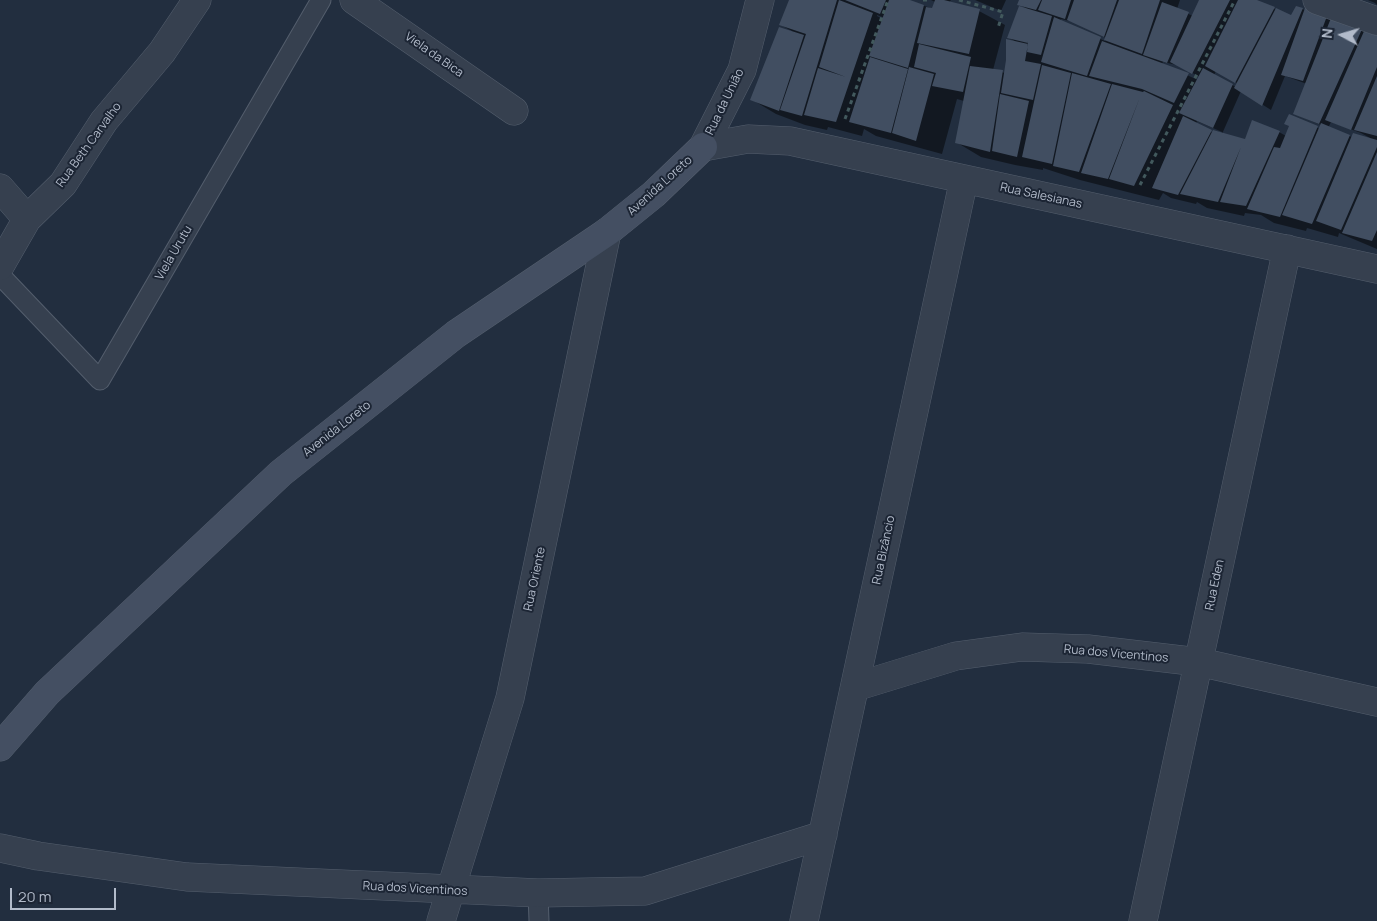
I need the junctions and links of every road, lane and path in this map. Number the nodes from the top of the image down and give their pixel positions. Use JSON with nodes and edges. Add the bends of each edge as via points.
{"nodes":[{"id":1,"x":197,"y":0,"type":"edge"},
{"id":2,"x":321,"y":0,"type":"edge"},
{"id":3,"x":354,"y":0,"type":"edge"},
{"id":4,"x":760,"y":0,"type":"edge"},
{"id":5,"x":888,"y":0,"type":"edge"},
{"id":6,"x":923,"y":0,"type":"edge"},
{"id":7,"x":930,"y":0,"type":"edge"},
{"id":8,"x":959,"y":0,"type":"edge"},
{"id":9,"x":1234,"y":0,"type":"edge"},
{"id":10,"x":1317,"y":0,"type":"edge"},
{"id":11,"x":1377,"y":21,"type":"edge"},
{"id":12,"x":998,"y":28,"type":"dead end"},
{"id":13,"x":514,"y":111,"type":"dead end"},
{"id":14,"x":703,"y":146,"type":"junction"},
{"id":15,"x":833,"y":150,"type":"junction"},
{"id":16,"x":964,"y":179,"type":"junction"},
{"id":17,"x":0,"y":188,"type":"edge"},
{"id":18,"x":1125,"y":214,"type":"junction"},
{"id":19,"x":27,"y":219,"type":"junction"},
{"id":20,"x":607,"y":232,"type":"junction"},
{"id":21,"x":1287,"y":249,"type":"junction"},
{"id":22,"x":0,"y":266,"type":"edge"},
{"id":23,"x":1377,"y":269,"type":"edge"},
{"id":24,"x":0,"y":274,"type":"edge"},
{"id":25,"x":1199,"y":662,"type":"junction"},
{"id":26,"x":855,"y":687,"type":"junction"},
{"id":27,"x":1377,"y":702,"type":"edge"},
{"id":28,"x":0,"y":747,"type":"edge"},
{"id":29,"x":823,"y":835,"type":"junction"},
{"id":30,"x":0,"y":848,"type":"edge"},
{"id":31,"x":451,"y":891,"type":"junction"},
{"id":32,"x":538,"y":893,"type":"junction"},
{"id":33,"x":441,"y":921,"type":"edge"},
{"id":34,"x":539,"y":921,"type":"edge"},
{"id":35,"x":804,"y":921,"type":"edge"},
{"id":36,"x":1143,"y":921,"type":"edge"}],
"edges":[{"from":1,"to":19,"type":"street","name":"Rua Beth Carvalho","via":[[162,52],[104,121],[63,184]]},
{"from":2,"to":24,"type":"lane","name":"Viela Urutu","via":[[100,380]]},
{"from":3,"to":13,"type":"street","name":"Viela da Bica"},
{"from":4,"to":14,"type":"street","name":"Rua da União","via":[[742,70]]},
{"from":5,"to":15,"type":"path"},
{"from":6,"to":7,"type":"path"},
{"from":8,"to":12,"type":"path","via":[[1003,12]]},
{"from":9,"to":18,"type":"path"},
{"from":10,"to":11,"type":"street"},
{"from":14,"to":15,"type":"street","name":"Rua Salesianas","via":[[748,139],[790,141]]},
{"from":14,"to":20,"type":"street","name":"Avenida Loreto","via":[[654,194]]},
{"from":15,"to":16,"type":"street","name":"Rua Salesianas"},
{"from":16,"to":18,"type":"street","name":"Rua Salesianas"},
{"from":16,"to":26,"type":"street","name":"Rua Bizâncio"},
{"from":17,"to":19,"type":"street"},
{"from":18,"to":21,"type":"street","name":"Rua Salesianas"},
{"from":19,"to":22,"type":"street","name":"Rua Beth Carvalho"},
{"from":20,"to":28,"type":"street","name":"Avenida Loreto","via":[[456,334],[281,473],[47,693]]},
{"from":20,"to":31,"type":"street","name":"Rua Oriente","via":[[510,698]]},
{"from":21,"to":23,"type":"street","name":"Rua Salesianas"},
{"from":21,"to":25,"type":"street","name":"Rua Eden"},
{"from":25,"to":26,"type":"street","name":"Rua dos Vicentinos","via":[[1088,649],[1022,647],[956,656]]},
{"from":25,"to":27,"type":"street","name":"Rua dos Vicentinos"},
{"from":25,"to":36,"type":"street","name":"Rua Eden"},
{"from":26,"to":29,"type":"street","name":"Rua Bizâncio"},
{"from":29,"to":32,"type":"street","name":"Rua dos Vicentinos","via":[[645,891]]},
{"from":29,"to":35,"type":"street","name":"Rua Bizâncio"},
{"from":30,"to":31,"type":"street","name":"Rua dos Vicentinos","via":[[187,877]]},
{"from":31,"to":32,"type":"street","name":"Rua dos Vicentinos"},
{"from":31,"to":33,"type":"street","name":"Rua Oriente"},
{"from":32,"to":34,"type":"lane"}]}
